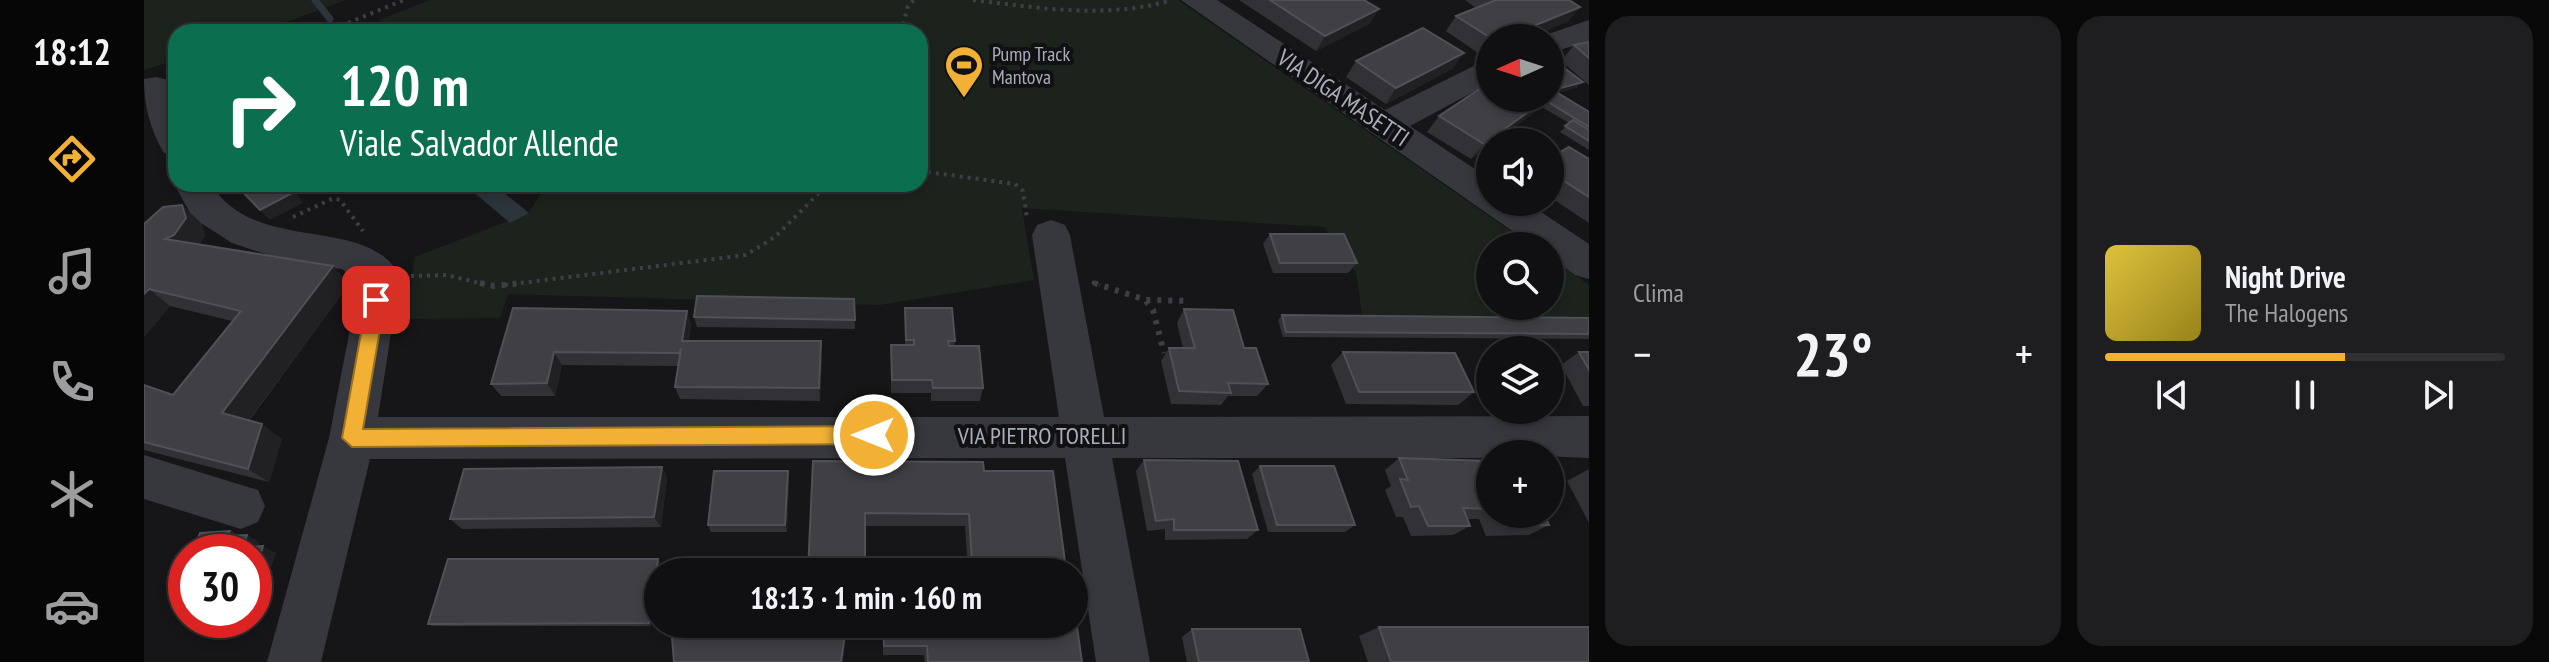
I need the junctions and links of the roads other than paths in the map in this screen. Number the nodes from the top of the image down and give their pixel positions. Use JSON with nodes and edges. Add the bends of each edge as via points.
{"nodes":[{"id":1,"x":1196,"y":0,"type":"edge"},
{"id":2,"x":1589,"y":30,"type":"edge"},
{"id":3,"x":1564,"y":38,"type":"edge"},
{"id":4,"x":1476,"y":76,"type":"edge"},
{"id":5,"x":150,"y":89,"type":"edge"},
{"id":6,"x":1385,"y":125,"type":"junction"},
{"id":7,"x":168,"y":127,"type":"edge"},
{"id":8,"x":1476,"y":187,"type":"edge"},
{"id":9,"x":197,"y":192,"type":"edge"},
{"id":10,"x":1519,"y":216,"type":"edge"},
{"id":11,"x":1039,"y":228,"type":"road end"},
{"id":12,"x":1589,"y":264,"type":"edge"},
{"id":13,"x":1085,"y":436,"type":"junction"},
{"id":14,"x":1589,"y":437,"type":"edge"},
{"id":15,"x":352,"y":438,"type":"junction"},
{"id":16,"x":144,"y":477,"type":"edge"},
{"id":17,"x":241,"y":506,"type":"dead end"},
{"id":18,"x":294,"y":662,"type":"edge"},
{"id":19,"x":1123,"y":662,"type":"edge"}],
"edges":[{"from":1,"to":6,"type":"street","name":"VIA DIGA MASETTI"},
{"from":2,"to":3,"type":"street"},
{"from":4,"to":6,"type":"street"},
{"from":5,"to":7,"type":"street"},
{"from":6,"to":8,"type":"street","name":"VIA DIGA MASETTI"},
{"from":9,"to":15,"type":"street","via":[[206,208],[246,233],[296,249],[351,255],[389,278]]},
{"from":10,"to":12,"type":"street"},
{"from":11,"to":13,"type":"street","via":[[1059,281]]},
{"from":13,"to":14,"type":"street","name":"VIA PIETRO TORELLI"},
{"from":13,"to":15,"type":"street","name":"VIA PIETRO TORELLI"},
{"from":13,"to":19,"type":"street"},
{"from":15,"to":18,"type":"street"},
{"from":16,"to":17,"type":"street"}]}
